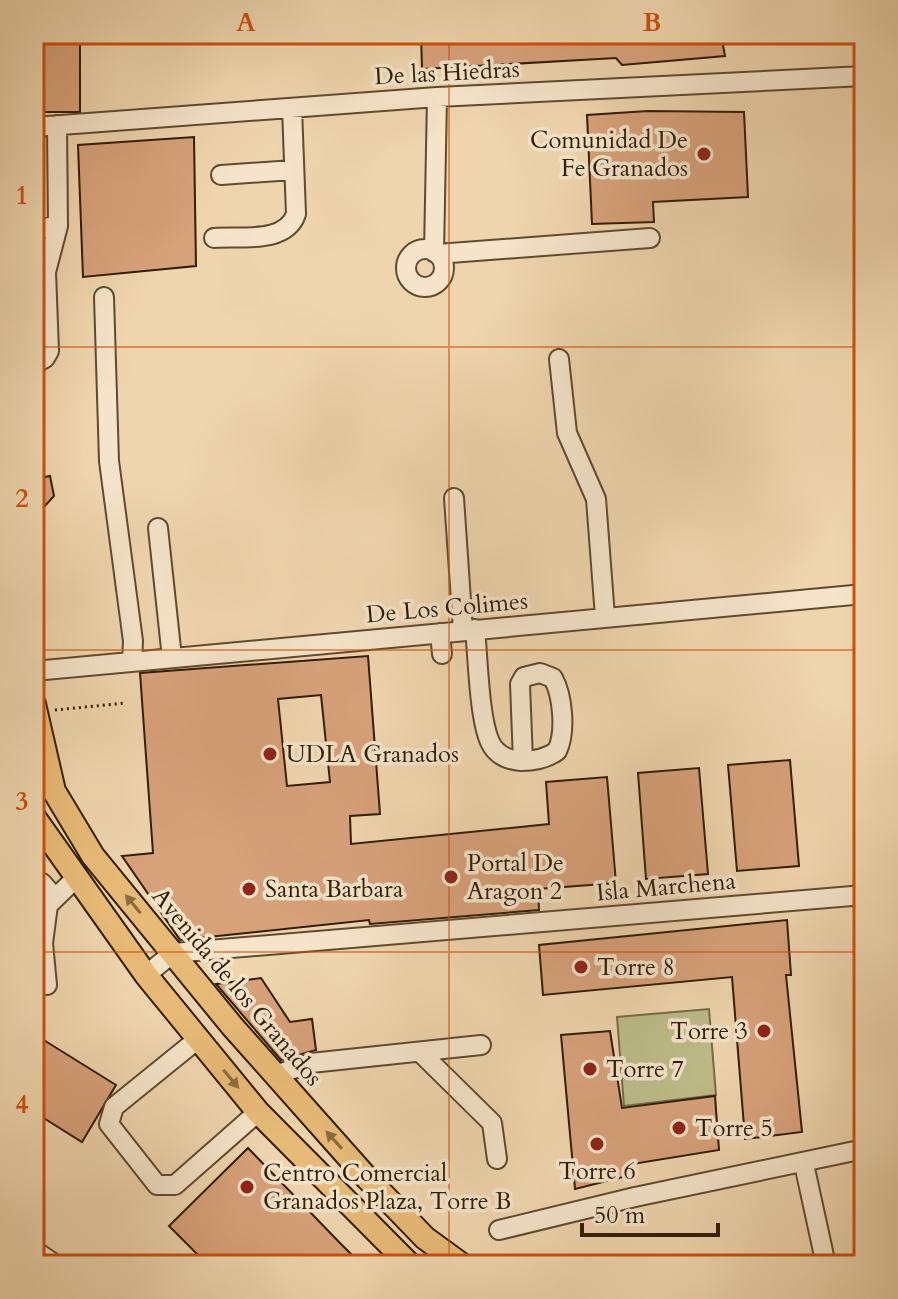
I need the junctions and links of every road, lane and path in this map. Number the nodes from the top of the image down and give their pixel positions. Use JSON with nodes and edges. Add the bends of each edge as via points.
{"nodes":[{"id":1,"x":864,"y":76,"type":"edge"},
{"id":2,"x":437,"y":97,"type":"junction"},
{"id":3,"x":292,"y":108,"type":"junction"},
{"id":4,"x":57,"y":125,"type":"junction"},
{"id":5,"x":34,"y":127,"type":"edge"},
{"id":6,"x":293,"y":170,"type":"junction"},
{"id":7,"x":221,"y":175,"type":"dead end"},
{"id":8,"x":58,"y":226,"type":"junction"},
{"id":9,"x":34,"y":229,"type":"edge"},
{"id":10,"x":214,"y":238,"type":"dead end"},
{"id":11,"x":650,"y":238,"type":"dead end"},
{"id":12,"x":40,"y":272,"type":"edge"},
{"id":13,"x":104,"y":297,"type":"dead end"},
{"id":14,"x":40,"y":310,"type":"edge"},
{"id":15,"x":559,"y":359,"type":"dead end"},
{"id":16,"x":34,"y":364,"type":"edge"},
{"id":17,"x":454,"y":498,"type":"dead end"},
{"id":18,"x":158,"y":528,"type":"dead end"},
{"id":19,"x":864,"y":594,"type":"edge"},
{"id":20,"x":605,"y":617,"type":"junction"},
{"id":21,"x":469,"y":630,"type":"junction"},
{"id":22,"x":440,"y":633,"type":"junction"},
{"id":23,"x":442,"y":654,"type":"dead end"},
{"id":24,"x":172,"y":658,"type":"junction"},
{"id":25,"x":132,"y":662,"type":"junction"},
{"id":26,"x":34,"y":671,"type":"edge"},
{"id":27,"x":126,"y":703,"type":"dead end"},
{"id":28,"x":35,"y":708,"type":"edge"},
{"id":29,"x":523,"y":761,"type":"junction"},
{"id":30,"x":34,"y":817,"type":"edge"},
{"id":31,"x":75,"y":879,"type":"junction"},
{"id":32,"x":34,"y":883,"type":"edge"},
{"id":33,"x":864,"y":895,"type":"edge"},
{"id":34,"x":52,"y":901,"type":"junction"},
{"id":35,"x":34,"y":918,"type":"edge"},
{"id":36,"x":173,"y":953,"type":"junction"},
{"id":37,"x":146,"y":975,"type":"junction"},
{"id":38,"x":47,"y":985,"type":"dead end"},
{"id":39,"x":198,"y":1039,"type":"junction"},
{"id":40,"x":481,"y":1045,"type":"dead end"},
{"id":41,"x":420,"y":1052,"type":"junction"},
{"id":42,"x":275,"y":1075,"type":"junction"},
{"id":43,"x":258,"y":1112,"type":"junction"},
{"id":44,"x":864,"y":1149,"type":"edge"},
{"id":45,"x":497,"y":1159,"type":"dead end"},
{"id":46,"x":804,"y":1164,"type":"junction"},
{"id":47,"x":499,"y":1230,"type":"dead end"},
{"id":48,"x":425,"y":1238,"type":"junction"},
{"id":49,"x":34,"y":1250,"type":"edge"},
{"id":50,"x":56,"y":1265,"type":"edge"},
{"id":51,"x":410,"y":1265,"type":"edge"},
{"id":52,"x":462,"y":1265,"type":"edge"},
{"id":53,"x":826,"y":1265,"type":"edge"}],
"edges":[{"from":1,"to":2,"type":"street","name":"De las Hiedras"},
{"from":2,"to":3,"type":"street","name":"De las Hiedras"},
{"from":2,"to":11,"type":"street","via":[[436,253]]},
{"from":3,"to":4,"type":"street","name":"De las Hiedras"},
{"from":3,"to":6,"type":"street"},
{"from":4,"to":5,"type":"street","name":"De las Hiedras"},
{"from":4,"to":8,"type":"street"},
{"from":6,"to":7,"type":"street"},
{"from":6,"to":10,"type":"street","via":[[292,226],[281,233]]},
{"from":8,"to":9,"type":"street"},
{"from":8,"to":12,"type":"street"},
{"from":12,"to":14,"type":"street"},
{"from":13,"to":25,"type":"street","via":[[109,461]]},
{"from":14,"to":16,"type":"street","via":[[49,351]]},
{"from":15,"to":20,"type":"street","via":[[567,433],[596,499]]},
{"from":17,"to":21,"type":"street"},
{"from":18,"to":24,"type":"street"},
{"from":19,"to":20,"type":"street","name":"De Los Colimes"},
{"from":20,"to":21,"type":"street","name":"De Los Colimes"},
{"from":21,"to":22,"type":"street","name":"De Los Colimes"},
{"from":21,"to":29,"type":"street","via":[[490,742],[506,759]]},
{"from":22,"to":23,"type":"street"},
{"from":22,"to":24,"type":"street","name":"De Los Colimes"},
{"from":24,"to":25,"type":"street","name":"De Los Colimes"},
{"from":25,"to":26,"type":"street","name":"De Los Colimes"},
{"from":27,"to":28,"type":"path"},
{"from":36,"to":28,"type":"main road","name":"Avenida de los Granados","one_way":true,"via":[[72,824],[54,791]]},
{"from":29,"to":29,"type":"street","via":[[549,757],[560,746],[557,685],[547,674],[531,674],[520,684]]},
{"from":30,"to":31,"type":"main road"},
{"from":31,"to":34,"type":"street"},
{"from":31,"to":37,"type":"main road"},
{"from":32,"to":34,"type":"street","via":[[42,883]]},
{"from":33,"to":36,"type":"street","name":"Isla Marchena"},
{"from":34,"to":35,"type":"street"},
{"from":34,"to":38,"type":"street","via":[[43,943]]},
{"from":36,"to":37,"type":"street"},
{"from":36,"to":42,"type":"main road","name":"Avenida de los Granados"},
{"from":37,"to":39,"type":"main road"},
{"from":39,"to":43,"type":"main road","one_way":true},
{"from":39,"to":43,"type":"street","via":[[110,1115],[109,1124],[147,1176],[157,1185],[175,1185]]},
{"from":40,"to":41,"type":"street"},
{"from":41,"to":42,"type":"street","via":[[311,1063]]},
{"from":41,"to":45,"type":"street","via":[[492,1123]]},
{"from":48,"to":42,"type":"main road","name":"Avenida de los Granados","one_way":true},
{"from":43,"to":51,"type":"main road"},
{"from":44,"to":46,"type":"street"},
{"from":46,"to":47,"type":"street"},
{"from":46,"to":53,"type":"street"},
{"from":48,"to":51,"type":"street"},
{"from":48,"to":52,"type":"main road","name":"Avenida de los Granados"},
{"from":49,"to":50,"type":"street"}]}
